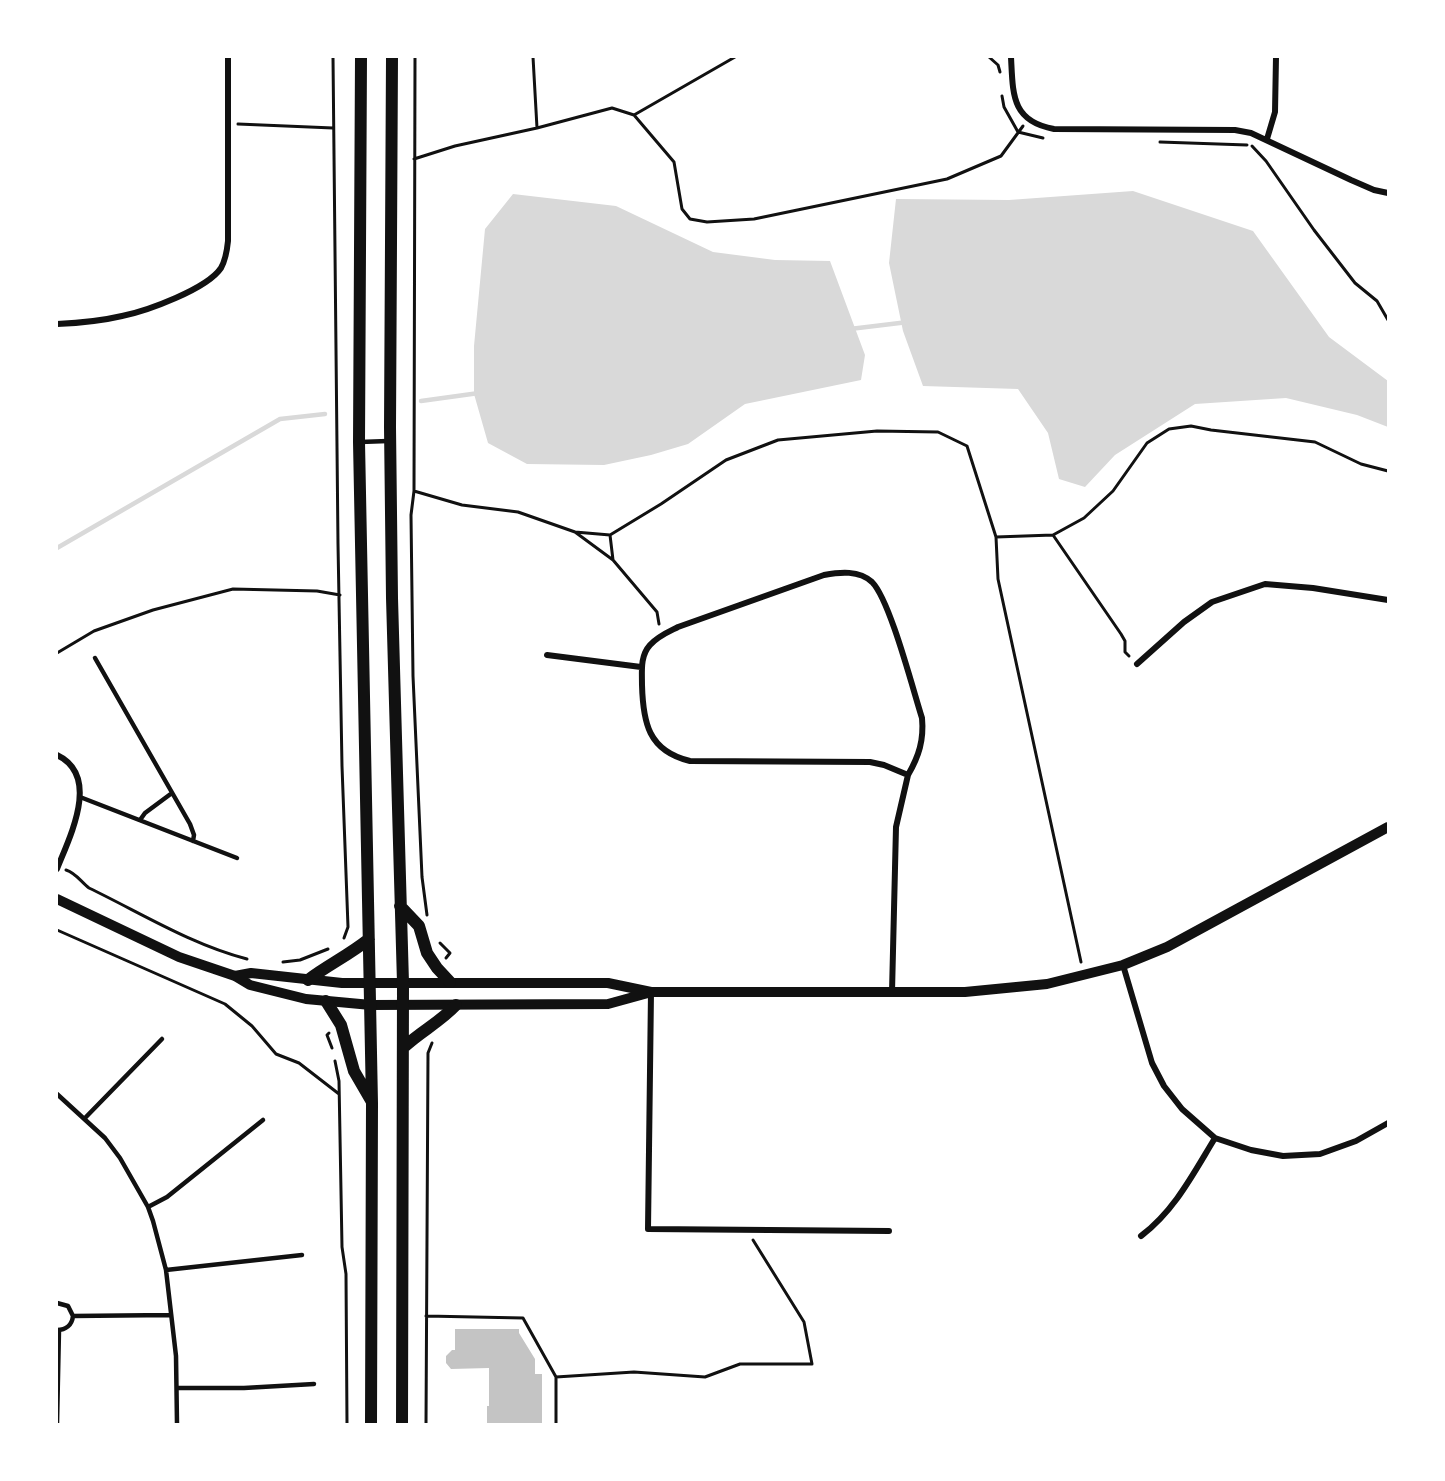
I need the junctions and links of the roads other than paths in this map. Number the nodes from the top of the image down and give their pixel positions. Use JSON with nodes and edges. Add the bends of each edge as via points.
{"nodes":[{"id":1,"x":228,"y":57,"type":"edge"},
{"id":2,"x":361,"y":57,"type":"edge"},
{"id":3,"x":392,"y":57,"type":"edge"},
{"id":4,"x":1011,"y":57,"type":"edge"},
{"id":5,"x":1276,"y":57,"type":"edge"},
{"id":6,"x":1267,"y":139,"type":"junction"},
{"id":7,"x":1388,"y":193,"type":"edge"},
{"id":8,"x":57,"y":324,"type":"edge"},
{"id":9,"x":390,"y":441,"type":"junction"},
{"id":10,"x":359,"y":442,"type":"junction"},
{"id":11,"x":1388,"y":600,"type":"edge"},
{"id":12,"x":547,"y":655,"type":"dead end"},
{"id":13,"x":95,"y":657,"type":"dead end"},
{"id":14,"x":1137,"y":664,"type":"road end"},
{"id":15,"x":641,"y":667,"type":"junction"},
{"id":16,"x":57,"y":755,"type":"edge"},
{"id":17,"x":908,"y":775,"type":"junction"},
{"id":18,"x":172,"y":793,"type":"junction"},
{"id":19,"x":80,"y":797,"type":"junction"},
{"id":20,"x":140,"y":820,"type":"junction"},
{"id":21,"x":1388,"y":827,"type":"edge"},
{"id":22,"x":193,"y":841,"type":"junction"},
{"id":23,"x":237,"y":858,"type":"dead end"},
{"id":24,"x":57,"y":868,"type":"edge"},
{"id":25,"x":57,"y":899,"type":"edge"},
{"id":26,"x":400,"y":906,"type":"junction"},
{"id":27,"x":369,"y":939,"type":"junction"},
{"id":28,"x":1123,"y":965,"type":"junction"},
{"id":29,"x":235,"y":976,"type":"junction"},
{"id":30,"x":308,"y":981,"type":"junction"},
{"id":31,"x":450,"y":982,"type":"junction"},
{"id":32,"x":370,"y":983,"type":"junction"},
{"id":33,"x":402,"y":983,"type":"junction"},
{"id":34,"x":651,"y":992,"type":"junction"},
{"id":35,"x":892,"y":992,"type":"junction"},
{"id":36,"x":326,"y":1001,"type":"junction"},
{"id":37,"x":371,"y":1005,"type":"junction"},
{"id":38,"x":403,"y":1005,"type":"junction"},
{"id":39,"x":456,"y":1005,"type":"junction"},
{"id":40,"x":162,"y":1039,"type":"dead end"},
{"id":41,"x":403,"y":1048,"type":"junction"},
{"id":42,"x":57,"y":1094,"type":"edge"},
{"id":43,"x":372,"y":1103,"type":"junction"},
{"id":44,"x":85,"y":1118,"type":"junction"},
{"id":45,"x":263,"y":1120,"type":"dead end"},
{"id":46,"x":1388,"y":1123,"type":"edge"},
{"id":47,"x":1215,"y":1138,"type":"junction"},
{"id":48,"x":148,"y":1207,"type":"junction"},
{"id":49,"x":889,"y":1232,"type":"dead end"},
{"id":50,"x":1141,"y":1236,"type":"dead end"},
{"id":51,"x":302,"y":1255,"type":"dead end"},
{"id":52,"x":166,"y":1270,"type":"junction"},
{"id":53,"x":57,"y":1302,"type":"edge"},
{"id":54,"x":171,"y":1315,"type":"junction"},
{"id":55,"x":73,"y":1316,"type":"junction"},
{"id":56,"x":58,"y":1330,"type":"edge"},
{"id":57,"x":314,"y":1384,"type":"dead end"},
{"id":58,"x":177,"y":1388,"type":"junction"},
{"id":59,"x":57,"y":1424,"type":"edge"},
{"id":60,"x":177,"y":1424,"type":"edge"},
{"id":61,"x":371,"y":1424,"type":"edge"},
{"id":62,"x":402,"y":1424,"type":"edge"}],
"edges":[{"from":1,"to":8,"type":"street","via":[[226,256],[214,276],[174,298],[124,316]]},
{"from":2,"to":10,"type":"main road"},
{"from":3,"to":9,"type":"main road"},
{"from":4,"to":6,"type":"street","via":[[1015,101],[1028,120],[1038,126],[1235,130]]},
{"from":5,"to":6,"type":"street","via":[[1275,112]]},
{"from":6,"to":7,"type":"street","via":[[1351,180]]},
{"from":9,"to":10,"type":"lane"},
{"from":9,"to":26,"type":"main road"},
{"from":10,"to":27,"type":"main road"},
{"from":11,"to":14,"type":"street","via":[[1265,584],[1212,602]]},
{"from":12,"to":15,"type":"street"},
{"from":13,"to":18,"type":"lane"},
{"from":15,"to":17,"type":"street","via":[[646,724],[661,747],[679,758],[870,762]]},
{"from":15,"to":17,"type":"street","via":[[650,645],[678,627],[824,575],[844,571],[860,575],[872,582],[886,607],[922,718],[920,750]]},
{"from":16,"to":19,"type":"street","via":[[75,769]]},
{"from":17,"to":35,"type":"street","via":[[896,827]]},
{"from":18,"to":20,"type":"lane"},
{"from":18,"to":22,"type":"lane","via":[[190,824]]},
{"from":19,"to":20,"type":"lane"},
{"from":19,"to":24,"type":"street"},
{"from":20,"to":22,"type":"lane"},
{"from":21,"to":28,"type":"street","via":[[1167,947]]},
{"from":22,"to":23,"type":"lane"},
{"from":25,"to":29,"type":"street","via":[[179,957]]},
{"from":26,"to":31,"type":"main road","via":[[419,926],[428,953]]},
{"from":26,"to":33,"type":"main road"},
{"from":27,"to":30,"type":"main road"},
{"from":27,"to":32,"type":"main road"},
{"from":28,"to":35,"type":"street","via":[[1013,989]]},
{"from":28,"to":47,"type":"street","via":[[1152,1063],[1164,1086],[1182,1109]]},
{"from":29,"to":30,"type":"street","via":[[251,974]]},
{"from":29,"to":36,"type":"street","via":[[250,985]]},
{"from":30,"to":32,"type":"street"},
{"from":31,"to":33,"type":"street"},
{"from":31,"to":34,"type":"street","via":[[608,983]]},
{"from":32,"to":33,"type":"street"},
{"from":32,"to":37,"type":"main road"},
{"from":33,"to":38,"type":"main road"},
{"from":34,"to":35,"type":"street"},
{"from":34,"to":39,"type":"street","via":[[608,1004]]},
{"from":34,"to":49,"type":"street","via":[[648,1229]]},
{"from":36,"to":37,"type":"street"},
{"from":36,"to":43,"type":"main road","via":[[341,1025],[354,1071]]},
{"from":37,"to":38,"type":"street"},
{"from":37,"to":43,"type":"main road"},
{"from":38,"to":39,"type":"street"},
{"from":38,"to":41,"type":"main road"},
{"from":39,"to":41,"type":"main road"},
{"from":40,"to":44,"type":"lane"},
{"from":41,"to":62,"type":"main road"},
{"from":42,"to":44,"type":"lane"},
{"from":43,"to":61,"type":"main road"},
{"from":44,"to":48,"type":"lane","via":[[120,1158]]},
{"from":45,"to":48,"type":"lane","via":[[167,1197]]},
{"from":46,"to":47,"type":"street","via":[[1356,1141],[1320,1154],[1283,1156]]},
{"from":47,"to":50,"type":"street","via":[[1178,1200]]},
{"from":48,"to":52,"type":"lane"},
{"from":51,"to":52,"type":"lane"},
{"from":52,"to":54,"type":"lane"},
{"from":53,"to":55,"type":"lane","via":[[68,1306]]},
{"from":54,"to":55,"type":"lane"},
{"from":54,"to":58,"type":"lane"},
{"from":55,"to":56,"type":"lane","via":[[69,1326]]},
{"from":56,"to":59,"type":"lane"},
{"from":57,"to":58,"type":"lane"},
{"from":58,"to":60,"type":"lane"}]}
